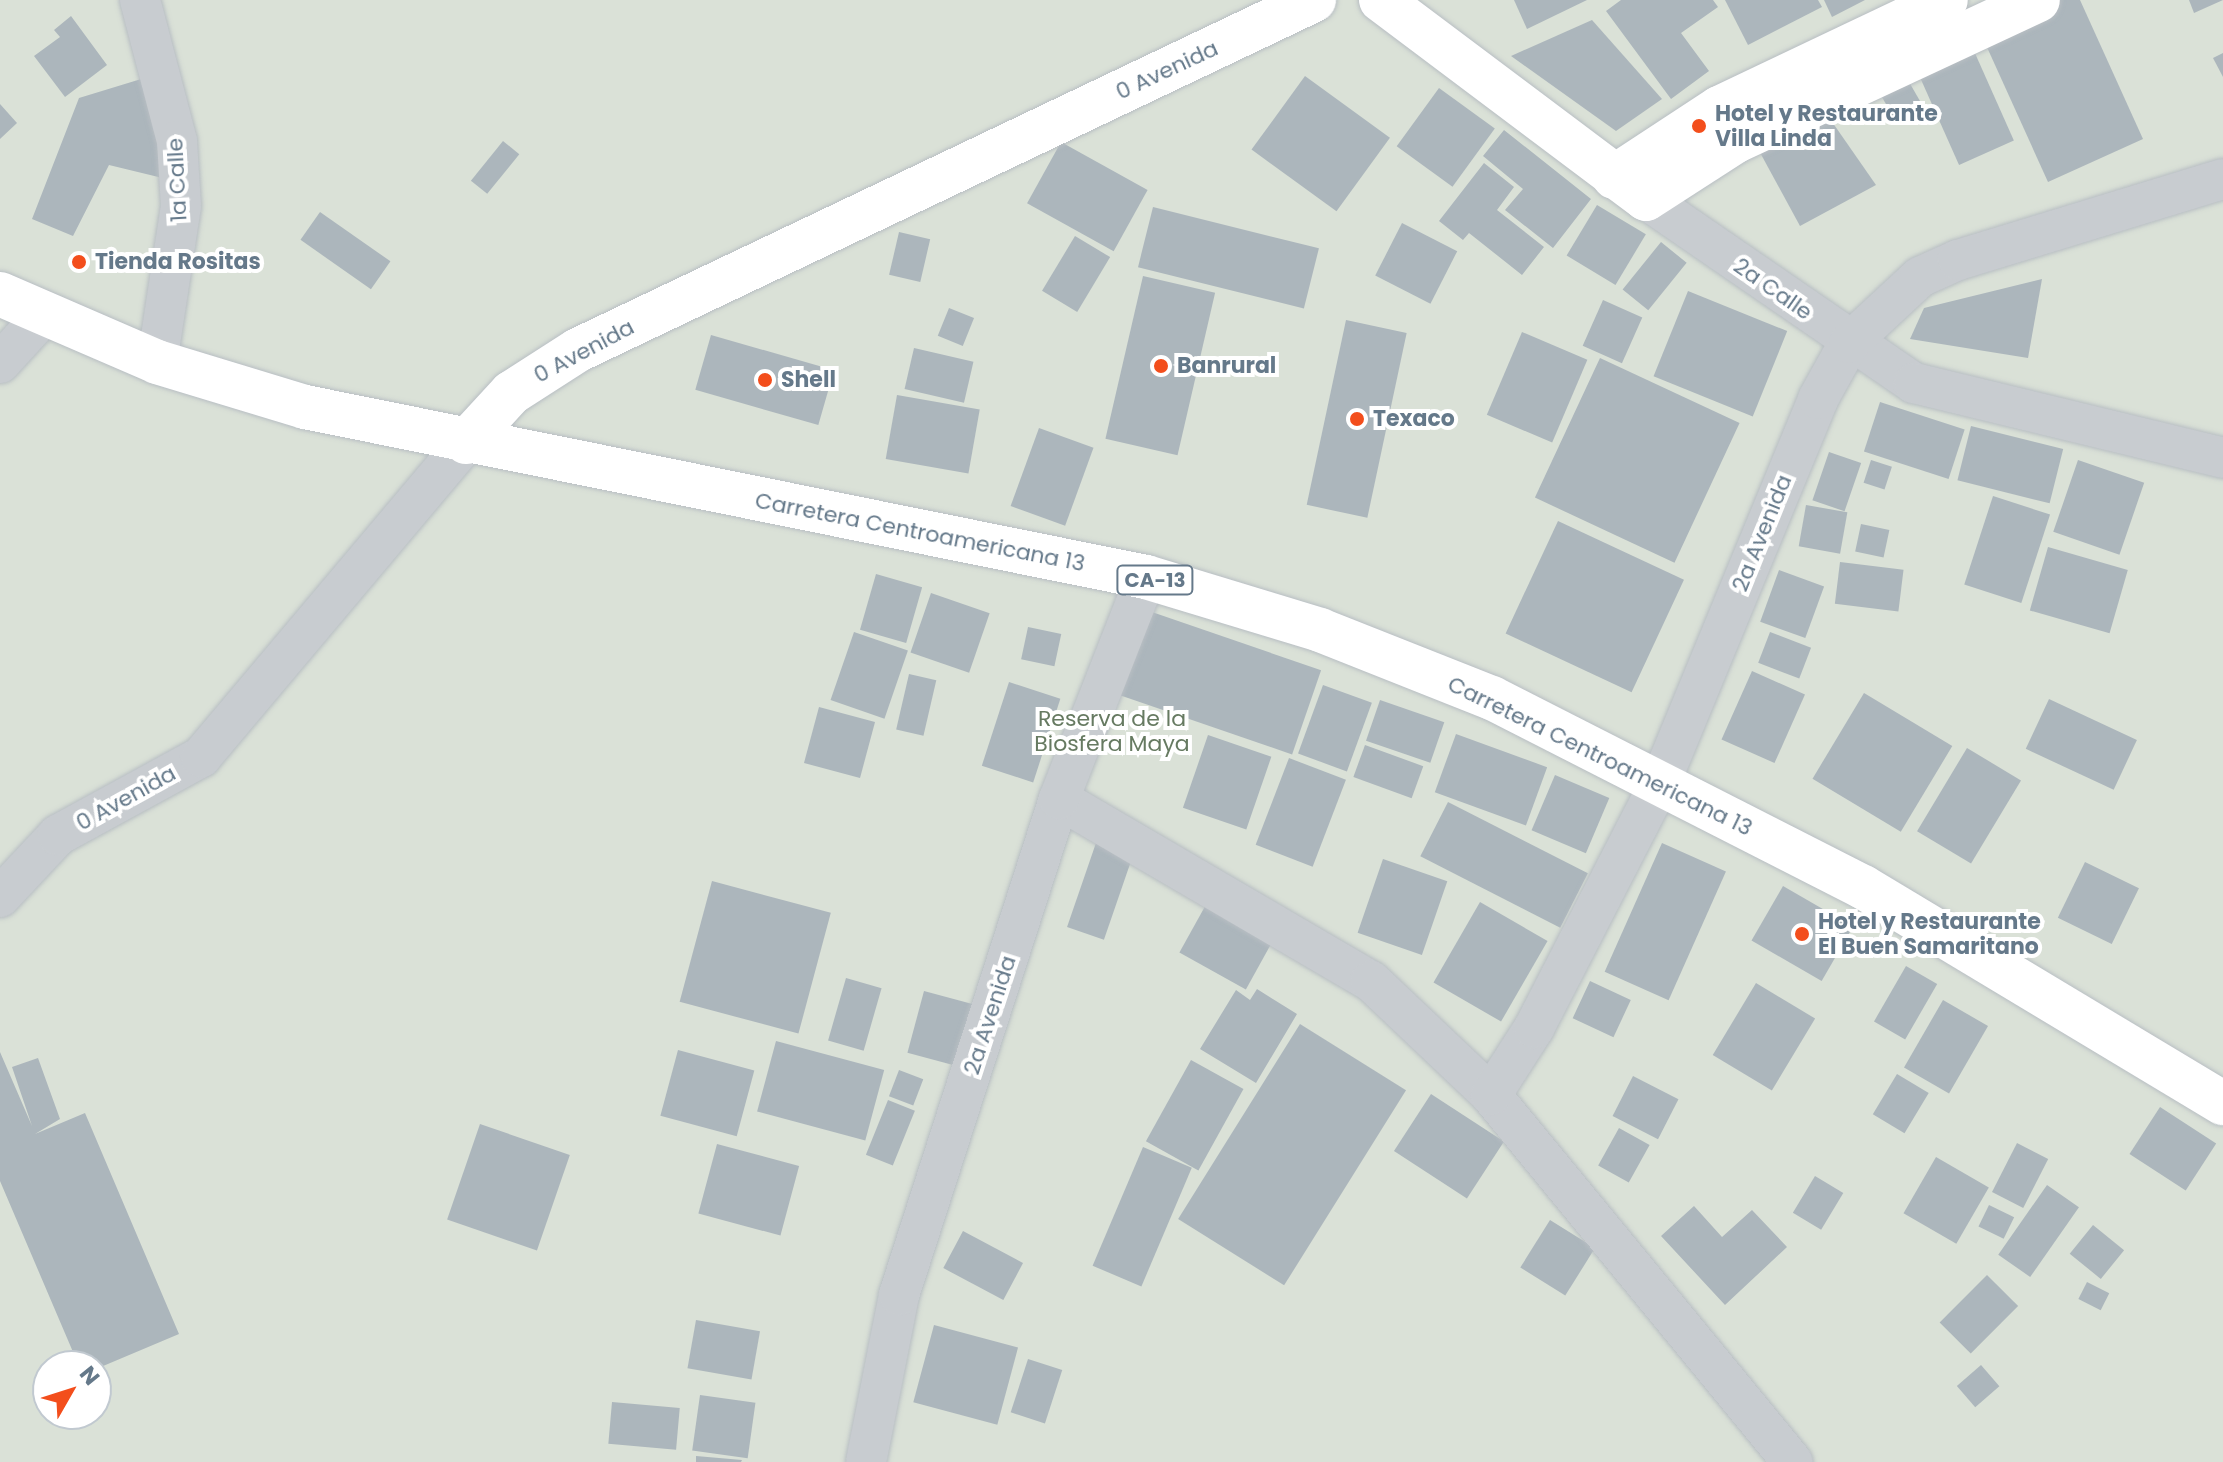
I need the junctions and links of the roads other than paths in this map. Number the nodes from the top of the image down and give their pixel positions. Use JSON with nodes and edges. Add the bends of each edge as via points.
{"nodes":[{"id":1,"x":140,"y":0,"type":"edge"},
{"id":2,"x":1314,"y":0,"type":"edge"},
{"id":3,"x":1381,"y":0,"type":"edge"},
{"id":4,"x":1946,"y":0,"type":"edge"},
{"id":5,"x":2038,"y":0,"type":"edge"},
{"id":6,"x":2223,"y":179,"type":"edge"},
{"id":7,"x":1630,"y":188,"type":"junction"},
{"id":8,"x":0,"y":294,"type":"edge"},
{"id":9,"x":44,"y":315,"type":"junction"},
{"id":10,"x":1849,"y":343,"type":"junction"},
{"id":11,"x":157,"y":362,"type":"junction"},
{"id":12,"x":0,"y":363,"type":"edge"},
{"id":13,"x":466,"y":442,"type":"junction"},
{"id":14,"x":2223,"y":458,"type":"edge"},
{"id":15,"x":1146,"y":577,"type":"junction"},
{"id":16,"x":1660,"y":783,"type":"junction"},
{"id":17,"x":1059,"y":799,"type":"junction"},
{"id":18,"x":0,"y":897,"type":"edge"},
{"id":19,"x":1491,"y":1095,"type":"junction"},
{"id":20,"x":2223,"y":1103,"type":"edge"},
{"id":21,"x":866,"y":1462,"type":"edge"},
{"id":22,"x":1792,"y":1462,"type":"edge"}],
"edges":[{"from":1,"to":11,"type":"street","name":"1a Calle","via":[[177,141],[181,206]]},
{"from":2,"to":13,"type":"main road","name":"0 Avenida","via":[[578,350],[511,393]]},
{"from":3,"to":7,"type":"main road","name":"2a Calle"},
{"from":4,"to":7,"type":"main road","via":[[1719,108]]},
{"from":5,"to":7,"type":"main road"},
{"from":6,"to":10,"type":"street","name":"2a Avenida","via":[[1958,260],[1920,277]]},
{"from":7,"to":10,"type":"street","name":"2a Calle"},
{"from":8,"to":9,"type":"main road","name":"Carretera Centroamericana 13","number":"CA-13"},
{"from":9,"to":11,"type":"main road","name":"Carretera Centroamericana 13","number":"CA-13"},
{"from":9,"to":12,"type":"street"},
{"from":10,"to":14,"type":"street","name":"2a Calle","via":[[1914,383]]},
{"from":10,"to":16,"type":"street","name":"2a Avenida","via":[[1818,399]]},
{"from":11,"to":13,"type":"main road","name":"Carretera Centroamericana 13","number":"CA-13","via":[[305,407]]},
{"from":13,"to":15,"type":"main road","name":"Carretera Centroamericana 13","number":"CA-13"},
{"from":13,"to":18,"type":"street","name":"0 Avenida","via":[[201,757],[58,835]]},
{"from":15,"to":16,"type":"main road","name":"Carretera Centroamericana 13","number":"CA-13","via":[[1320,630],[1492,698]]},
{"from":15,"to":17,"type":"street","name":"2a Avenida"},
{"from":16,"to":19,"type":"street","name":"2a Avenida","via":[[1534,1028]]},
{"from":16,"to":20,"type":"main road","name":"Carretera Centroamericana 13","number":"CA-13","via":[[1863,887]]},
{"from":17,"to":19,"type":"street","via":[[1371,981]]},
{"from":17,"to":21,"type":"street","name":"2a Avenida","via":[[899,1295]]},
{"from":19,"to":22,"type":"street"}]}
